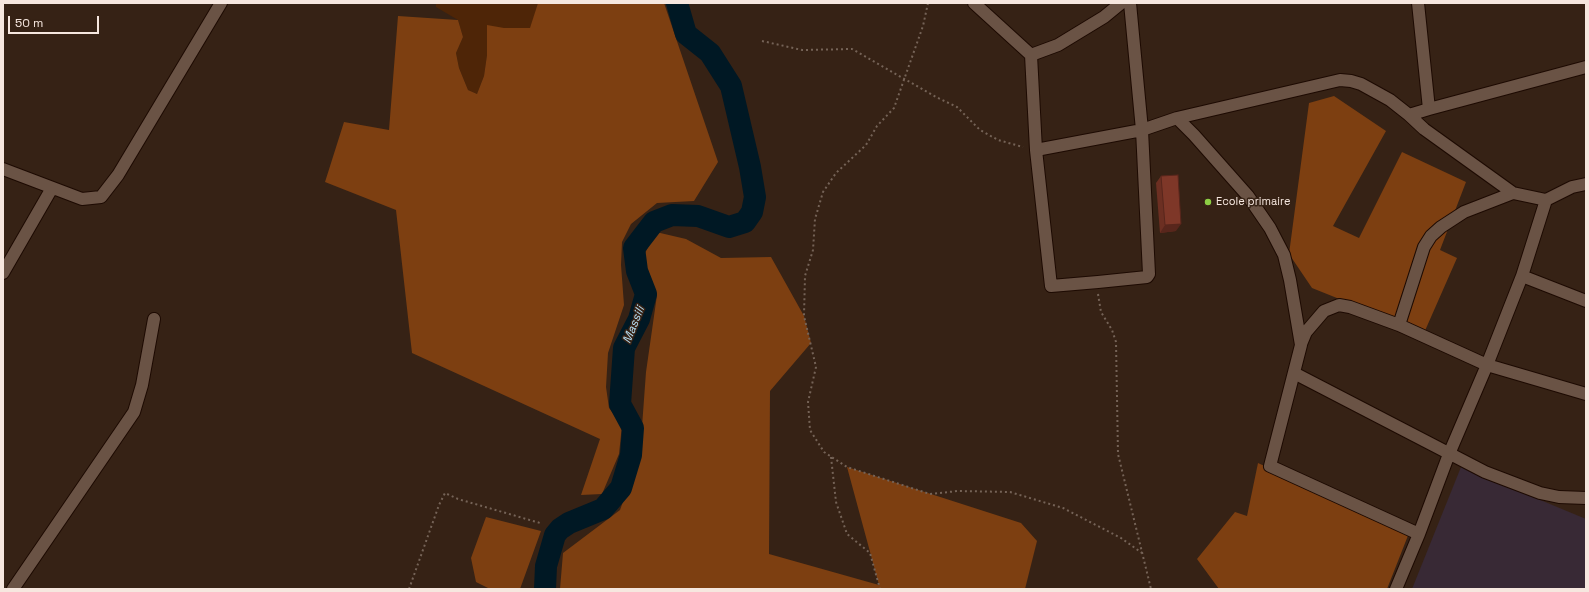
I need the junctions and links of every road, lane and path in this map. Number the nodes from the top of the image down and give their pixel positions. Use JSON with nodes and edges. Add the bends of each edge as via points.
{"nodes":[{"id":1,"x":221,"y":3,"type":"edge"},
{"id":2,"x":928,"y":3,"type":"edge"},
{"id":3,"x":974,"y":3,"type":"edge"},
{"id":4,"x":1121,"y":3,"type":"edge"},
{"id":5,"x":1130,"y":3,"type":"edge"},
{"id":6,"x":1418,"y":3,"type":"edge"},
{"id":7,"x":762,"y":41,"type":"dead end"},
{"id":8,"x":1031,"y":55,"type":"junction"},
{"id":9,"x":1586,"y":67,"type":"edge"},
{"id":10,"x":905,"y":79,"type":"junction"},
{"id":11,"x":1429,"y":109,"type":"junction"},
{"id":12,"x":1409,"y":115,"type":"junction"},
{"id":13,"x":1177,"y":118,"type":"junction"},
{"id":14,"x":1142,"y":130,"type":"junction"},
{"id":15,"x":1036,"y":150,"type":"junction"},
{"id":16,"x":3,"y":169,"type":"edge"},
{"id":17,"x":1586,"y":184,"type":"edge"},
{"id":18,"x":52,"y":188,"type":"junction"},
{"id":19,"x":1513,"y":193,"type":"junction"},
{"id":20,"x":1546,"y":200,"type":"junction"},
{"id":21,"x":3,"y":273,"type":"edge"},
{"id":22,"x":1522,"y":276,"type":"junction"},
{"id":23,"x":1098,"y":282,"type":"junction"},
{"id":24,"x":1586,"y":301,"type":"edge"},
{"id":25,"x":154,"y":319,"type":"dead end"},
{"id":26,"x":1399,"y":325,"type":"junction"},
{"id":27,"x":1301,"y":344,"type":"junction"},
{"id":28,"x":1487,"y":365,"type":"junction"},
{"id":29,"x":1294,"y":373,"type":"junction"},
{"id":30,"x":1586,"y":394,"type":"edge"},
{"id":31,"x":1449,"y":454,"type":"junction"},
{"id":32,"x":831,"y":457,"type":"junction"},
{"id":33,"x":1586,"y":498,"type":"edge"},
{"id":34,"x":540,"y":523,"type":"dead end"},
{"id":35,"x":1419,"y":534,"type":"junction"},
{"id":36,"x":1142,"y":553,"type":"junction"},
{"id":37,"x":13,"y":589,"type":"edge"},
{"id":38,"x":409,"y":589,"type":"edge"},
{"id":39,"x":880,"y":589,"type":"edge"},
{"id":40,"x":1151,"y":589,"type":"edge"},
{"id":41,"x":1396,"y":589,"type":"edge"}],
"edges":[{"from":1,"to":18,"type":"street","via":[[118,175],[101,197],[82,199]]},
{"from":2,"to":10,"type":"path"},
{"from":3,"to":8,"type":"street"},
{"from":4,"to":8,"type":"street","via":[[1104,17],[1058,45]]},
{"from":5,"to":14,"type":"street"},
{"from":6,"to":11,"type":"street"},
{"from":7,"to":10,"type":"path","via":[[802,50],[852,49]]},
{"from":8,"to":15,"type":"street"},
{"from":9,"to":11,"type":"street"},
{"from":10,"to":15,"type":"path","via":[[957,107],[980,130],[998,140]]},
{"from":10,"to":32,"type":"path","via":[[894,108],[877,126],[866,145],[836,173],[823,192],[814,219],[813,250],[805,276],[804,316],[816,367],[808,402],[810,430],[824,452]]},
{"from":11,"to":12,"type":"street"},
{"from":12,"to":13,"type":"street","via":[[1390,100],[1361,84],[1340,80]]},
{"from":12,"to":19,"type":"street","via":[[1424,129]]},
{"from":13,"to":14,"type":"street"},
{"from":13,"to":27,"type":"street","via":[[1248,196],[1270,228],[1284,255]]},
{"from":14,"to":15,"type":"street"},
{"from":14,"to":23,"type":"street","via":[[1149,274],[1147,277]]},
{"from":15,"to":23,"type":"street","via":[[1050,285]]},
{"from":16,"to":18,"type":"street"},
{"from":17,"to":20,"type":"street","via":[[1572,187]]},
{"from":18,"to":21,"type":"street"},
{"from":19,"to":20,"type":"street"},
{"from":19,"to":26,"type":"street","via":[[1464,212],[1431,236],[1424,247]]},
{"from":20,"to":22,"type":"street"},
{"from":22,"to":24,"type":"street"},
{"from":22,"to":28,"type":"street"},
{"from":23,"to":36,"type":"path","via":[[1098,299],[1116,342],[1118,454]]},
{"from":25,"to":37,"type":"street","via":[[142,385],[134,412]]},
{"from":26,"to":27,"type":"street","via":[[1339,305],[1324,311],[1306,332]]},
{"from":26,"to":28,"type":"street"},
{"from":27,"to":29,"type":"street"},
{"from":28,"to":30,"type":"street"},
{"from":28,"to":31,"type":"street"},
{"from":29,"to":31,"type":"street"},
{"from":29,"to":35,"type":"street","via":[[1270,466]]},
{"from":31,"to":33,"type":"street","via":[[1540,493]]},
{"from":31,"to":35,"type":"street"},
{"from":32,"to":36,"type":"path","via":[[847,467],[930,494],[958,491],[1010,492],[1063,508],[1121,538]]},
{"from":32,"to":39,"type":"path","via":[[836,502],[848,534],[870,553]]},
{"from":34,"to":38,"type":"path","via":[[445,493]]},
{"from":35,"to":41,"type":"street"},
{"from":36,"to":40,"type":"path"}]}
